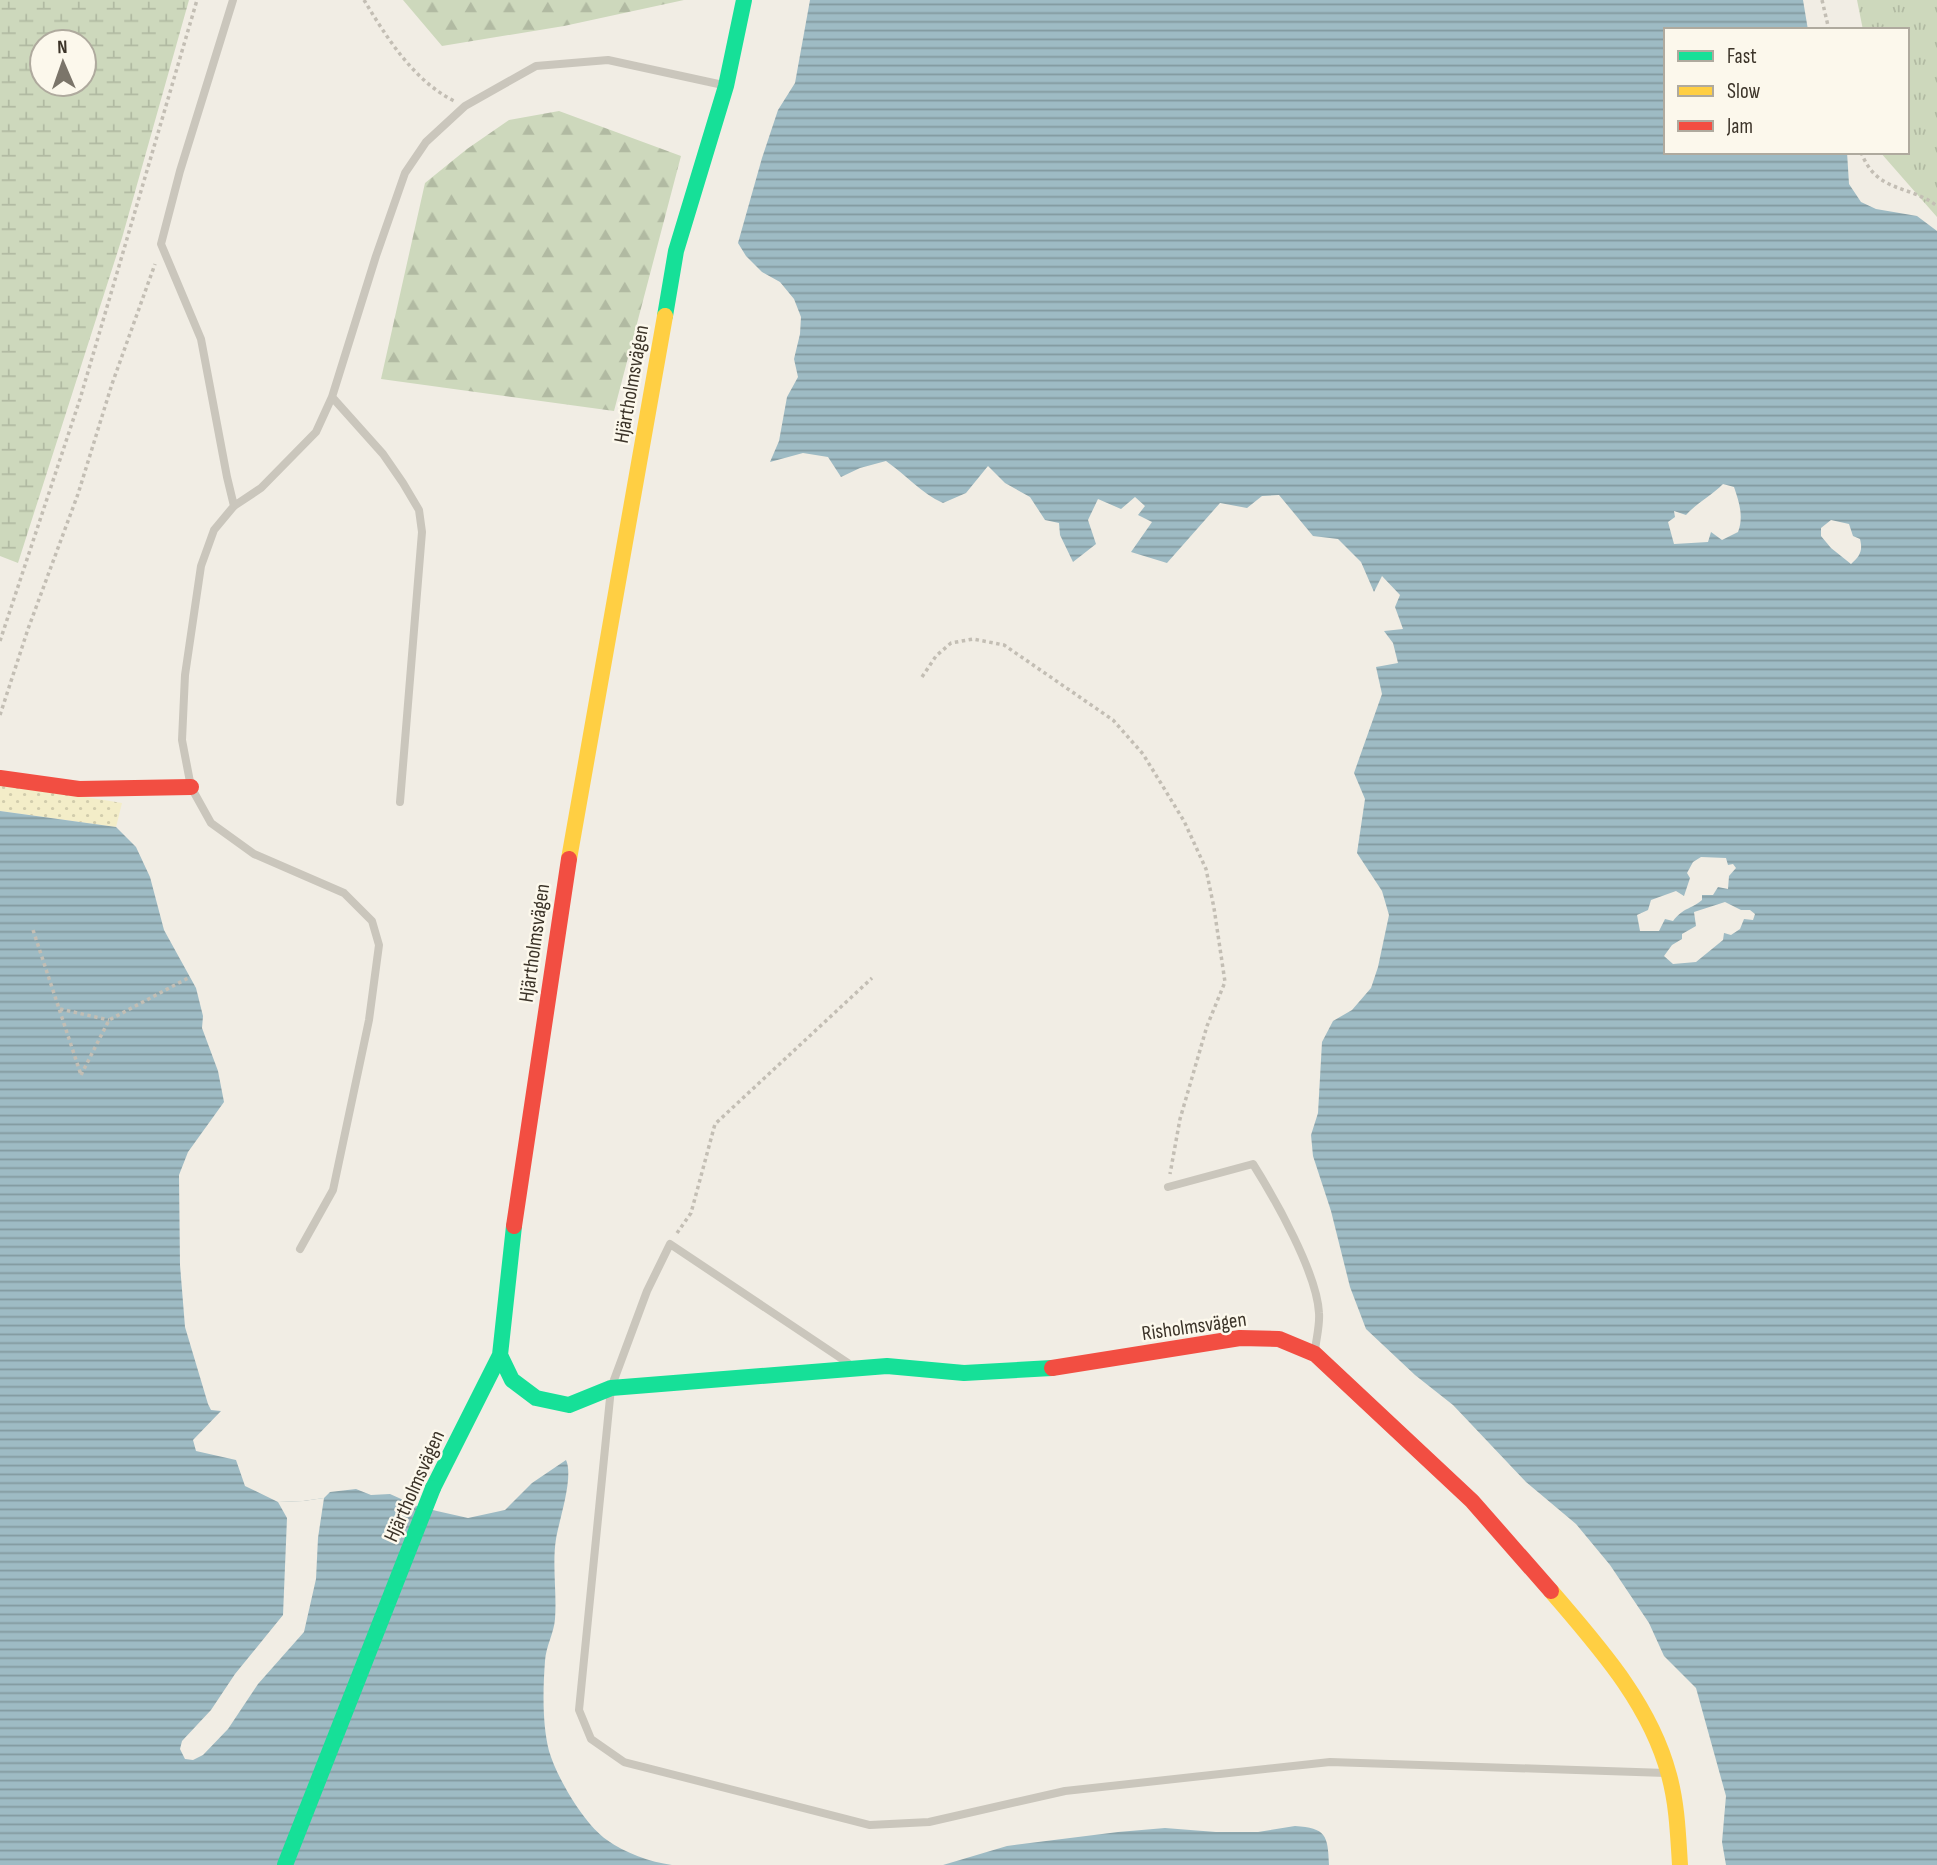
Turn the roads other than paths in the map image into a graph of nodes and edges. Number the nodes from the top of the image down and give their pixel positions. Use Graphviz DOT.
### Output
graph roads {
  1 [pos="233,0"];
  2 [pos="744,0"];
  3 [pos="726,86"];
  4 [pos="332,397"];
  5 [pos="234,506"];
  6 [pos="0,778"];
  7 [pos="191,787"];
  8 [pos="400,802"];
  9 [pos="1168,1187"];
  10 [pos="300,1249"];
  11 [pos="1315,1354"];
  12 [pos="500,1355"];
  13 [pos="857,1368"];
  14 [pos="611,1388"];
  15 [pos="1670,1773"];
  16 [pos="285,1865"];
  17 [pos="1679,1865"];
  1 -- 5 [label="lane"];
  2 -- 3 [label="street, Hjärtholmsvägen"];
  3 -- 4 [label="lane"];
  3 -- 12 [label="street, Hjärtholmsvägen"];
  4 -- 5 [label="lane"];
  4 -- 8 [label="lane"];
  5 -- 7 [label="lane"];
  6 -- 7 [label="street"];
  7 -- 10 [label="lane"];
  9 -- 11 [label="lane"];
  11 -- 13 [label="street, Risholmsvägen"];
  11 -- 15 [label="street, Risholmsvägen"];
  12 -- 14 [label="street, Risholmsvägen"];
  12 -- 16 [label="street, Hjärtholmsvägen, bridge"];
  13 -- 14 [label="street, Risholmsvägen"];
  13 -- 14 [label="lane"];
  14 -- 15 [label="lane"];
  15 -- 17 [label="street, Risholmsvägen"];
}
